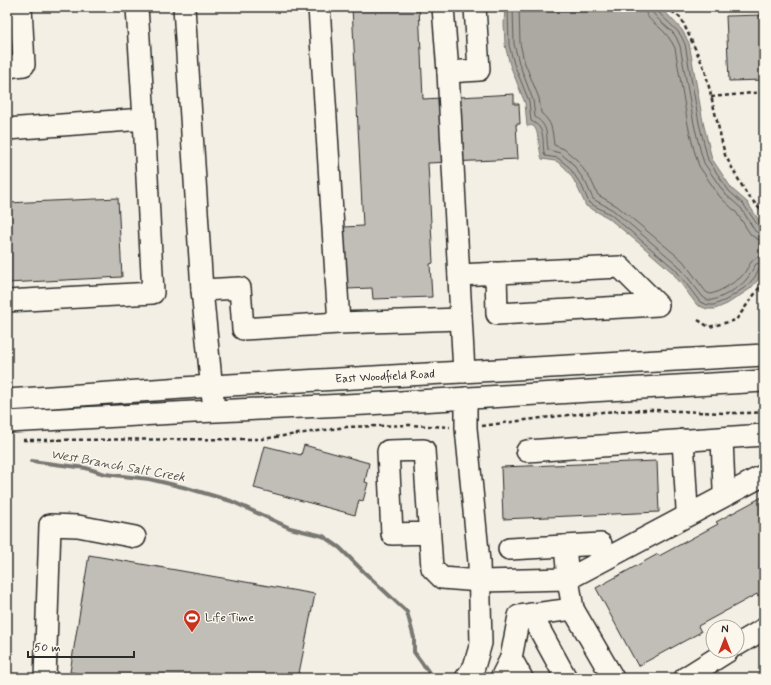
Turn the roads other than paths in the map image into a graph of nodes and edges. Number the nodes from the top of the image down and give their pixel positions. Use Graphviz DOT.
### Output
graph roads {
  1 [pos="21,7"];
  2 [pos="137,7"];
  3 [pos="184,7"];
  4 [pos="319,7"];
  5 [pos="443,7"];
  6 [pos="475,7"];
  7 [pos="7,67"];
  8 [pos="448,72"];
  9 [pos="144,119"];
  10 [pos="7,129"];
  11 [pos="496,273"];
  12 [pos="459,275"];
  13 [pos="202,290"];
  14 [pos="7,301"];
  15 [pos="461,319"];
  16 [pos="339,323"];
  17 [pos="764,356"];
  18 [pos="464,372"];
  19 [pos="764,381"];
  20 [pos="212,386"];
  21 [pos="466,398"];
  22 [pos="7,400"];
  23 [pos="214,411"];
  24 [pos="7,422"];
  25 [pos="764,435"];
  26 [pos="722,438"];
  27 [pos="683,440"];
  28 [pos="527,451"];
  29 [pos="764,474"];
  30 [pos="724,489"];
  31 [pos="687,509"];
  32 [pos="429,533"];
  33 [pos="135,537"];
  34 [pos="601,544"];
  35 [pos="565,546"];
  36 [pos="509,550"];
  37 [pos="568,579"];
  38 [pos="480,580"];
  39 [pos="574,609"];
  40 [pos="530,614"];
  41 [pos="764,629"];
  42 [pos="745,641"];
  43 [pos="511,658"];
  44 [pos="715,659"];
  45 [pos="46,678"];
  46 [pos="466,678"];
  47 [pos="501,678"];
  48 [pos="522,678"];
  49 [pos="566,678"];
  50 [pos="613,678"];
  51 [pos="685,678"];
  1 -- 7 [label="street"];
  2 -- 9 [label="street"];
  3 -- 13 [label="street"];
  4 -- 16 [label="street"];
  5 -- 8 [label="street"];
  6 -- 8 [label="street"];
  8 -- 12 [label="street"];
  9 -- 10 [label="street"];
  9 -- 14 [label="street"];
  11 -- 11 [label="street"];
  11 -- 12 [label="street"];
  12 -- 15 [label="street"];
  13 -- 16 [label="street"];
  13 -- 20 [label="street"];
  15 -- 16 [label="street"];
  15 -- 18 [label="street"];
  17 -- 18 [label="street, East Woodfield Road"];
  18 -- 20 [label="street, East Woodfield Road"];
  19 -- 21 [label="street"];
  20 -- 22 [label="street, East Woodfield Road"];
  20 -- 23 [label="street"];
  21 -- 23 [label="street"];
  21 -- 38 [label="street"];
  23 -- 24 [label="street"];
  25 -- 26 [label="street"];
  26 -- 27 [label="street"];
  26 -- 30 [label="street"];
  27 -- 28 [label="street"];
  27 -- 31 [label="street"];
  29 -- 37 [label="street"];
  32 -- 38 [label="street"];
  33 -- 45 [label="street"];
  34 -- 35 [label="street"];
  35 -- 36 [label="street"];
  35 -- 37 [label="street"];
  37 -- 38 [label="street"];
  37 -- 39 [label="street"];
  38 -- 46 [label="street"];
  39 -- 40 [label="street"];
  39 -- 50 [label="street"];
  40 -- 43 [label="street"];
  40 -- 49 [label="street"];
  41 -- 42 [label="street"];
  43 -- 47 [label="street"];
  43 -- 48 [label="street"];
  44 -- 51 [label="street"];
}
